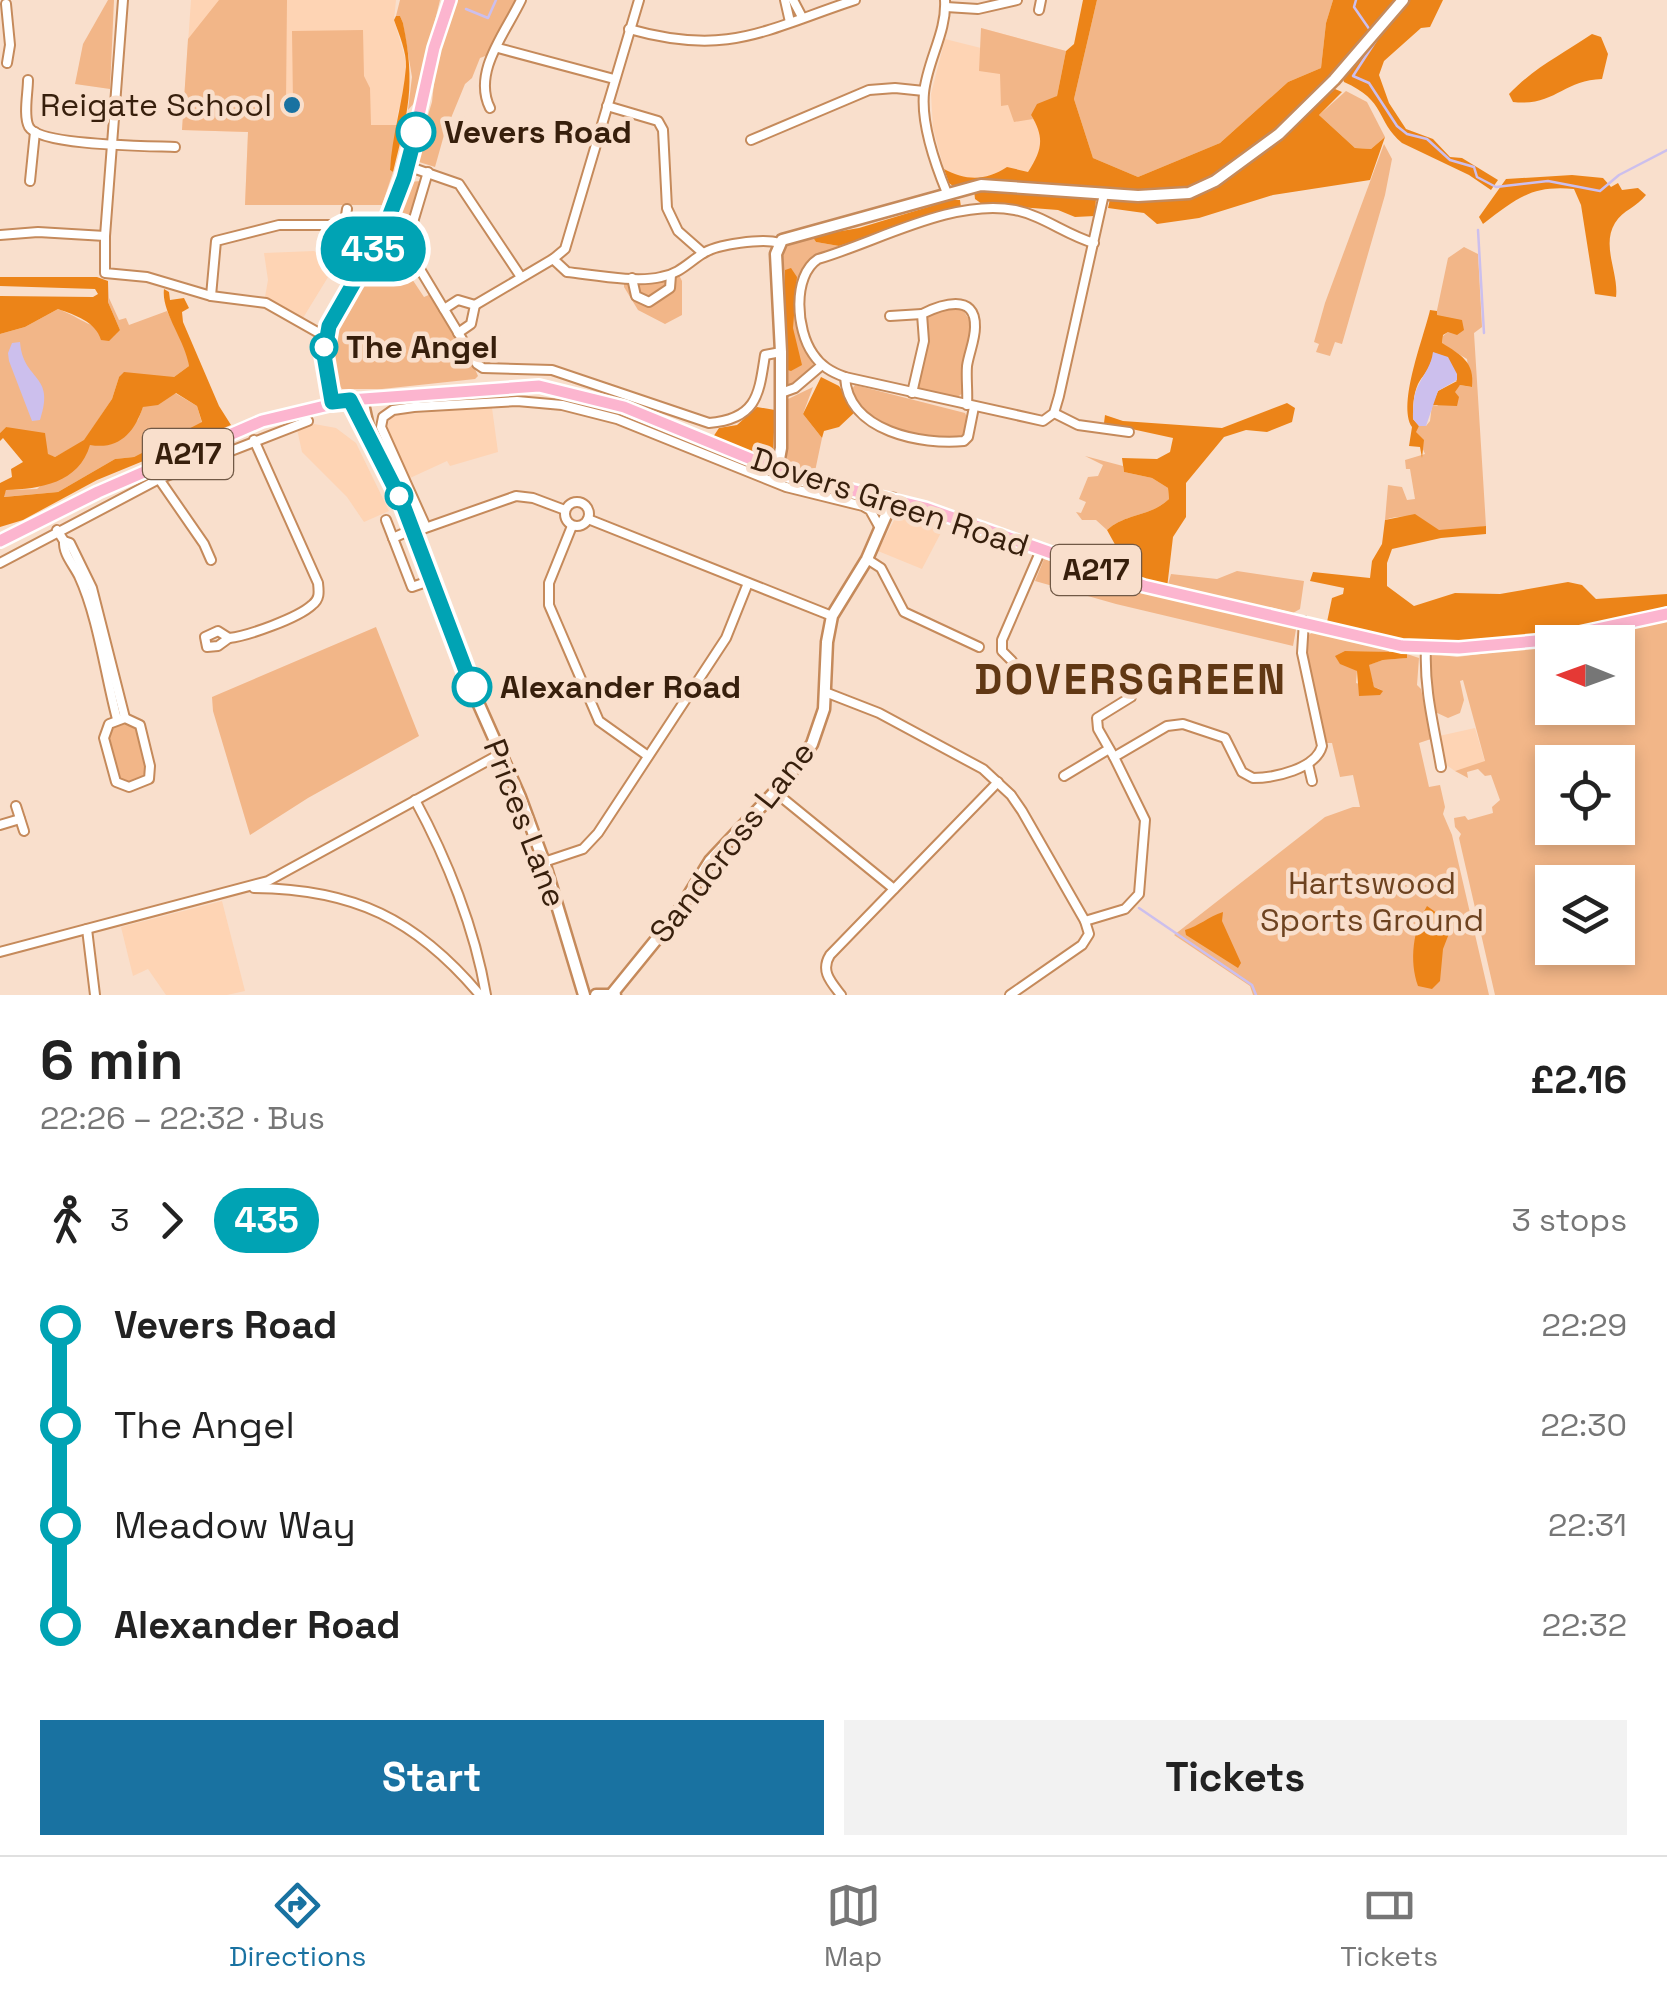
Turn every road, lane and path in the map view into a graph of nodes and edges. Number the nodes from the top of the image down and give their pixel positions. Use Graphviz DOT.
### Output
graph roads {
  1 [pos="123,0"];
  2 [pos="521,0"];
  3 [pos="639,0"];
  4 [pos="789,0"];
  5 [pos="855,0"];
  6 [pos="1018,0"];
  7 [pos="1041,0"];
  8 [pos="1403,0"];
  9 [pos="446,2"];
  10 [pos="1001,2"];
  11 [pos="945,3"];
  12 [pos="6,4"];
  13 [pos="1039,10"];
  14 [pos="802,17"];
  15 [pos="790,22"];
  16 [pos="629,30"];
  17 [pos="498,48"];
  18 [pos="6,62"];
  19 [pos="614,79"];
  20 [pos="28,80"];
  21 [pos="924,91"];
  22 [pos="607,106"];
  23 [pos="490,108"];
  24 [pos="34,132"];
  25 [pos="751,140"];
  26 [pos="111,145"];
  27 [pos="175,146"];
  28 [pos="407,166"];
  29 [pos="428,172"];
  30 [pos="30,181"];
  31 [pos="948,193"];
  32 [pos="1104,194"];
  33 [pos="347,210"];
  34 [pos="0,235"];
  35 [pos="105,236"];
  36 [pos="779,243"];
  37 [pos="1094,243"];
  38 [pos="703,252"];
  39 [pos="553,259"];
  40 [pos="671,275"];
  41 [pos="522,277"];
  42 [pos="632,278"];
  43 [pos="211,296"];
  44 [pos="475,305"];
  45 [pos="444,309"];
  46 [pos="922,314"];
  47 [pos="890,316"];
  48 [pos="458,333"];
  49 [pos="326,337"];
  50 [pos="781,352"];
  51 [pos="822,365"];
  52 [pos="845,377"];
  53 [pos="780,392"];
  54 [pos="912,392"];
  55 [pos="356,399"];
  56 [pos="413,401"];
  57 [pos="332,402"];
  58 [pos="970,406"];
  59 [pos="1054,413"];
  60 [pos="383,417"];
  61 [pos="308,420"];
  62 [pos="1129,432"];
  63 [pos="376,437"];
  64 [pos="254,440"];
  65 [pos="777,470"];
  66 [pos="159,478"];
  67 [pos="788,481"];
  68 [pos="893,499"];
  69 [pos="566,510"];
  70 [pos="588,519"];
  71 [pos="386,520"];
  72 [pos="572,526"];
  73 [pos="418,529"];
  74 [pos="57,530"];
  75 [pos="882,530"];
  76 [pos="392,538"];
  77 [pos="0,541"];
  78 [pos="1041,550"];
  79 [pos="867,559"];
  80 [pos="211,560"];
  81 [pos="0,563"];
  82 [pos="432,580"];
  83 [pos="748,582"];
  84 [pos="1667,614"];
  85 [pos="832,616"];
  86 [pos="1304,621"];
  87 [pos="229,638"];
  88 [pos="979,647"];
  89 [pos="1426,648"];
  90 [pos="1012,660"];
  91 [pos="825,692"];
  92 [pos="1131,697"];
  93 [pos="121,719"];
  94 [pos="1111,753"];
  95 [pos="500,754"];
  96 [pos="648,756"];
  97 [pos="1308,764"];
  98 [pos="1442,767"];
  99 [pos="1064,776"];
  100 [pos="1312,780"];
  101 [pos="998,782"];
  102 [pos="774,792"];
  103 [pos="415,800"];
  104 [pos="16,806"];
  105 [pos="20,818"];
  106 [pos="0,825"];
  107 [pos="24,831"];
  108 [pos="544,862"];
  109 [pos="290,871"];
  110 [pos="247,888"];
  111 [pos="297,889"];
  112 [pos="894,889"];
  113 [pos="1086,921"];
  114 [pos="86,929"];
  115 [pos="0,952"];
  116 [pos="477,959"];
  117 [pos="457,968"];
  118 [pos="614,994"];
  119 [pos="94,995"];
  120 [pos="483,995"];
  121 [pos="584,995"];
  122 [pos="596,995"];
  123 [pos="841,995"];
  124 [pos="1010,995"];
  1 -- 26 [label="street"];
  2 -- 17 [label="street"];
  3 -- 16 [label="street"];
  4 -- 14 [label="street"];
  4 -- 15 [label="street"];
  5 -- 14 [label="street"];
  6 -- 10 [label="street"];
  7 -- 13 [label="street"];
  8 -- 32 [label="street"];
  9 -- 28 [label="main road"];
  10 -- 11 [label="street"];
  11 -- 21 [label="street"];
  12 -- 18 [label="street"];
  14 -- 15 [label="street"];
  15 -- 16 [label="street"];
  16 -- 19 [label="street"];
  17 -- 19 [label="street"];
  17 -- 23 [label="street"];
  19 -- 22 [label="street"];
  20 -- 24 [label="street"];
  21 -- 25 [label="street"];
  21 -- 31 [label="street"];
  22 -- 38 [label="street"];
  22 -- 39 [label="street"];
  24 -- 26 [label="street"];
  24 -- 30 [label="street"];
  26 -- 27 [label="street"];
  26 -- 35 [label="street"];
  28 -- 29 [label="street"];
  28 -- 49 [label="main road"];
  29 -- 41 [label="street"];
  29 -- 45 [label="street"];
  31 -- 32 [label="street"];
  31 -- 36 [label="street"];
  32 -- 37 [label="street"];
  33 -- 43 [label="street"];
  34 -- 35 [label="street"];
  35 -- 43 [label="street"];
  36 -- 38 [label="street"];
  36 -- 50 [label="street"];
  37 -- 51 [label="street"];
  37 -- 59 [label="street"];
  38 -- 40 [label="street"];
  39 -- 41 [label="street"];
  39 -- 42 [label="street"];
  40 -- 42 [label="street"];
  40 -- 42 [label="street"];
  41 -- 44 [label="street"];
  43 -- 49 [label="street"];
  44 -- 45 [label="street"];
  44 -- 48 [label="street"];
  45 -- 48 [label="street"];
  46 -- 47 [label="street"];
  46 -- 54 [label="street"];
  46 -- 58 [label="street"];
  48 -- 50 [label="street"];
  49 -- 57 [label="main road"];
  50 -- 53 [label="street"];
  51 -- 52 [label="street"];
  51 -- 53 [label="street"];
  52 -- 54 [label="street"];
  52 -- 58 [label="street"];
  53 -- 65 [label="street"];
  54 -- 58 [label="street"];
  55 -- 56 [label="main road, Dovers Green Road / A217"];
  55 -- 57 [label="main road, A217"];
  55 -- 63 [label="street, Prices Lane"];
  56 -- 60 [label="street, Dovers Green Road"];
  56 -- 65 [label="main road, Dovers Green Road / A217"];
  56 -- 67 [label="street, Dovers Green Road"];
  57 -- 77 [label="main road, A217"];
  58 -- 59 [label="street"];
  59 -- 62 [label="street"];
  60 -- 63 [label="street, Prices Lane"];
  61 -- 64 [label="street"];
  63 -- 73 [label="street, Prices Lane"];
  64 -- 66 [label="street"];
  64 -- 87 [label="street"];
  65 -- 67 [label="main road, Dovers Green Road / A217"];
  66 -- 74 [label="street"];
  66 -- 80 [label="street"];
  67 -- 68 [label="main road, Dovers Green Road / A217"];
  67 -- 75 [label="street, Dovers Green Road"];
  68 -- 75 [label="street, Sandcross Lane"];
  68 -- 78 [label="main road, Dovers Green Road / A217"];
  69 -- 70 [label="street"];
  69 -- 72 [label="street"];
  69 -- 73 [label="street"];
  70 -- 72 [label="street"];
  70 -- 83 [label="street"];
  71 -- 76 [label="street"];
  72 -- 96 [label="street"];
  73 -- 76 [label="street"];
  73 -- 82 [label="street, Prices Lane"];
  74 -- 81 [label="street"];
  74 -- 93 [label="street"];
  75 -- 79 [label="street, Sandcross Lane"];
  76 -- 82 [label="street"];
  78 -- 86 [label="main road, Dovers Green Road / A217"];
  78 -- 90 [label="street"];
  79 -- 85 [label="street, Sandcross Lane"];
  79 -- 88 [label="street"];
  82 -- 95 [label="street, Prices Lane"];
  83 -- 85 [label="street"];
  83 -- 96 [label="street"];
  84 -- 89 [label="main road, Dovers Green Road / A217"];
  85 -- 91 [label="street, Sandcross Lane"];
  86 -- 89 [label="main road, Dovers Green Road / A217"];
  86 -- 97 [label="street"];
  89 -- 98 [label="street"];
  91 -- 101 [label="street"];
  91 -- 102 [label="street, Sandcross Lane"];
  92 -- 94 [label="street"];
  93 -- 93 [label="street"];
  94 -- 97 [label="street"];
  94 -- 99 [label="street"];
  94 -- 113 [label="street"];
  95 -- 103 [label="street"];
  95 -- 108 [label="street, Prices Lane"];
  96 -- 108 [label="street"];
  97 -- 100 [label="street"];
  101 -- 112 [label="street"];
  101 -- 113 [label="street"];
  102 -- 112 [label="street"];
  102 -- 118 [label="street, Sandcross Lane"];
  103 -- 109 [label="street"];
  103 -- 116 [label="street"];
  104 -- 105 [label="street"];
  105 -- 106 [label="street"];
  105 -- 107 [label="street"];
  108 -- 121 [label="street, Prices Lane"];
  109 -- 110 [label="street"];
  109 -- 111 [label="street"];
  110 -- 111 [label="street"];
  110 -- 114 [label="street"];
  111 -- 117 [label="street"];
  112 -- 123 [label="street"];
  113 -- 124 [label="street"];
  114 -- 115 [label="street"];
  114 -- 119 [label="street"];
  116 -- 117 [label="street"];
  116 -- 120 [label="street"];
  117 -- 120 [label="street"];
  118 -- 122 [label="street, Sandcross Lane"];
}
